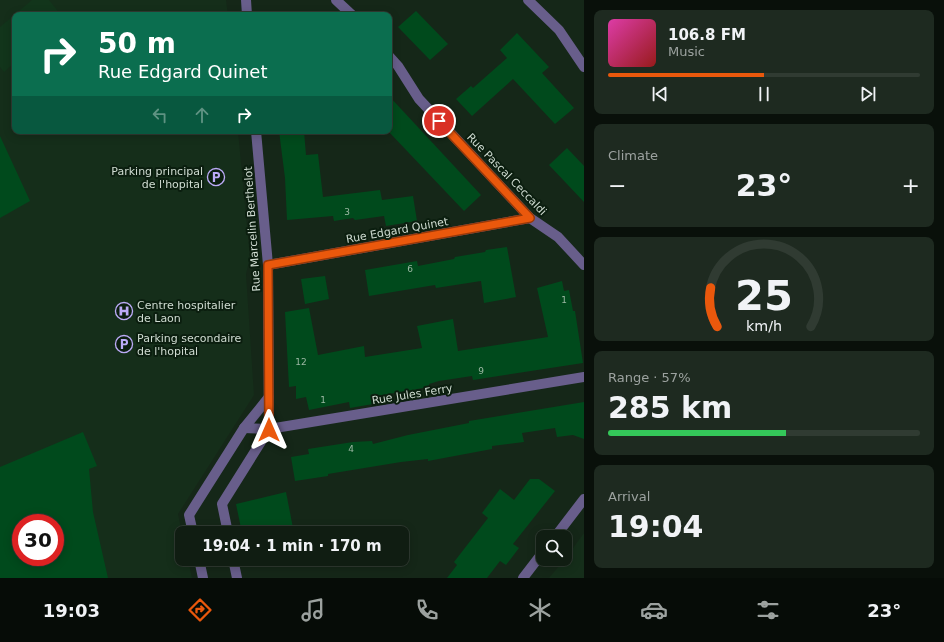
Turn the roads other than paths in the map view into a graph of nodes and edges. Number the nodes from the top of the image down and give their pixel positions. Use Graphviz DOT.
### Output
graph roads {
  1 [pos="246,0"];
  2 [pos="336,0"];
  3 [pos="528,0"];
  4 [pos="247,12"];
  5 [pos="349,12"];
  6 [pos="392,59"];
  7 [pos="584,67"];
  8 [pos="256,134"];
  9 [pos="530,218"];
  10 [pos="268,265"];
  11 [pos="584,266"];
  12 [pos="584,377"];
  13 [pos="269,397"];
  14 [pos="244,428"];
  15 [pos="269,430"];
  16 [pos="584,499"];
  17 [pos="191,526"];
  18 [pos="227,526"];
  19 [pos="560,530"];
  20 [pos="536,561"];
  21 [pos="200,566"];
  22 [pos="234,566"];
  23 [pos="203,578"];
  24 [pos="237,578"];
  25 [pos="523,578"];
  1 -- 4 [label="street"];
  2 -- 5 [label="street"];
  3 -- 7 [label="street"];
  6 -- 9 [label="street, Rue Pascal Ceccaldi"];
  8 -- 10 [label="street, Rue Marcelin Berthelot"];
  9 -- 10 [label="street, Rue Edgard Quinet"];
  9 -- 11 [label="street, Rue Pascal Ceccaldi"];
  10 -- 13 [label="street, Rue Marcelin Berthelot"];
  12 -- 15 [label="street, Rue Jules Ferry"];
  13 -- 14 [label="street"];
  13 -- 15 [label="street, Rue Marcelin Berthelot"];
  14 -- 15 [label="street, Rue Jules Ferry"];
  14 -- 17 [label="street"];
  15 -- 18 [label="street"];
  16 -- 19 [label="street"];
  20 -- 25 [label="street"];
  21 -- 23 [label="street"];
  22 -- 24 [label="street"];
}
